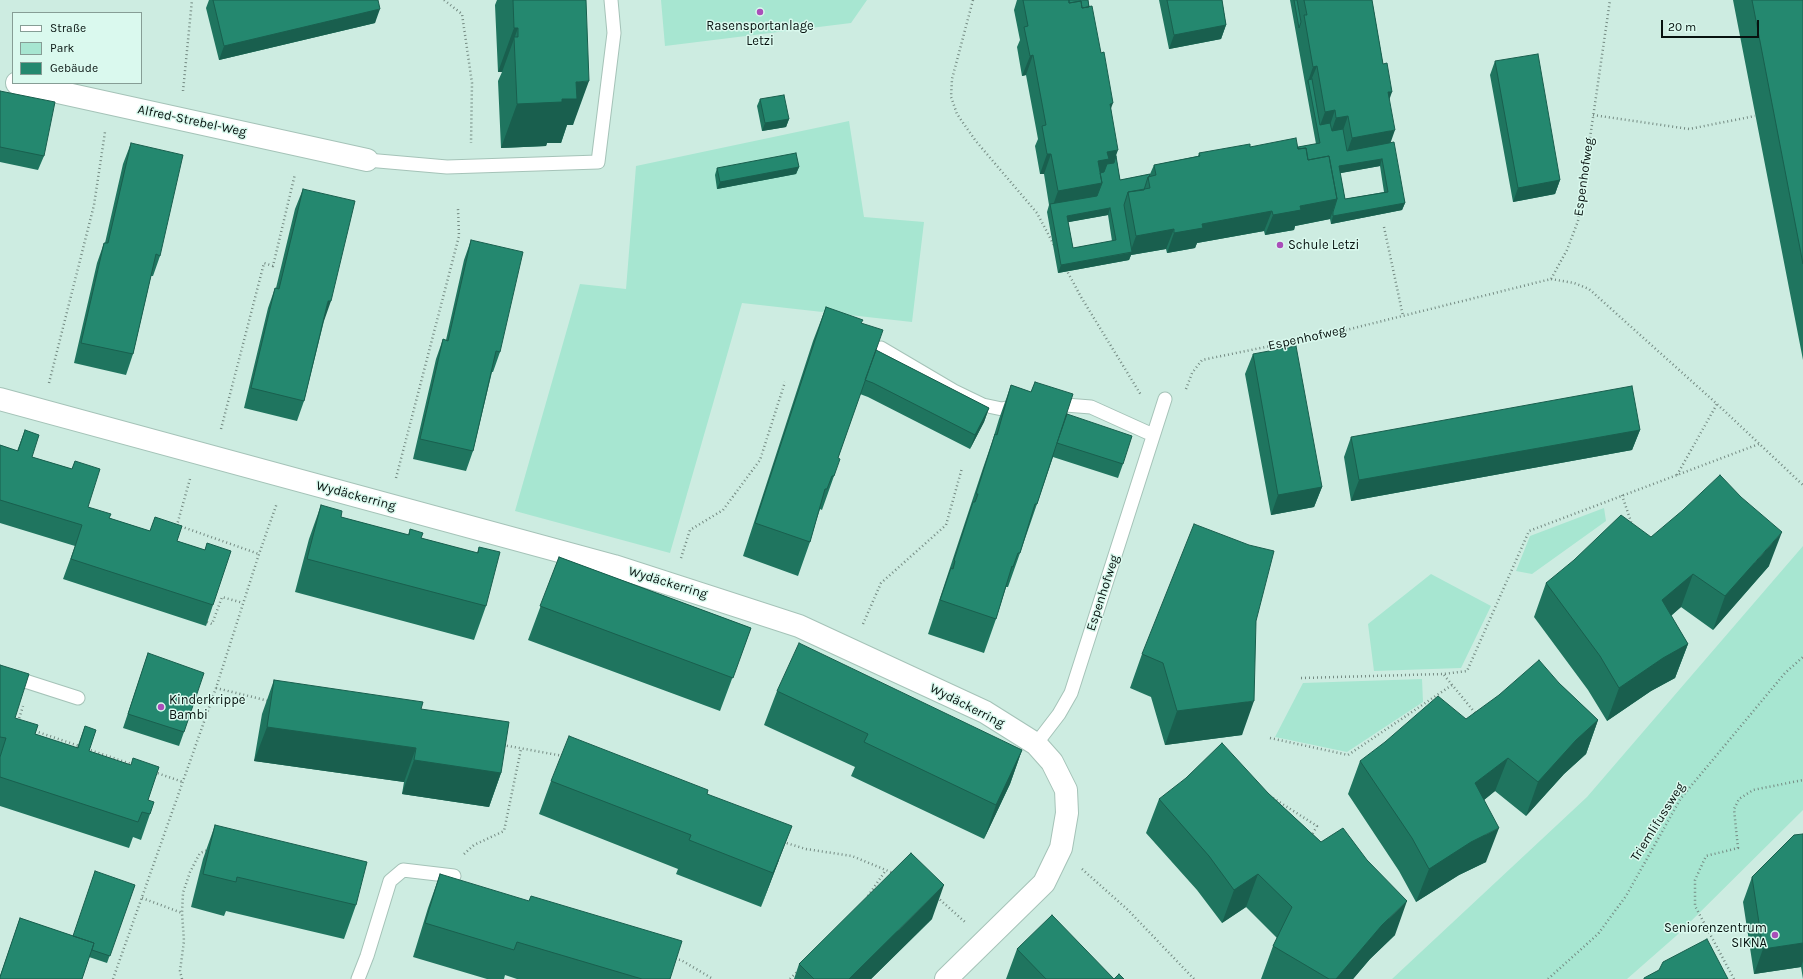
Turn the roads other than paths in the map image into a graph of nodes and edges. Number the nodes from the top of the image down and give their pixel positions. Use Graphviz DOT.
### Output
graph roads {
  1 [pos="611,0"];
  2 [pos="0,79"];
  3 [pos="12,82"];
  4 [pos="22,84"];
  5 [pos="367,160"];
  6 [pos="881,348"];
  7 [pos="1165,399"];
  8 [pos="0,400"];
  9 [pos="1153,435"];
  10 [pos="0,673"];
  11 [pos="78,698"];
  12 [pos="1036,744"];
  13 [pos="454,876"];
  14 [pos="358,979"];
  15 [pos="946,979"];
  1 -- 5 [label="lane"];
  2 -- 3 [label="street"];
  4 -- 5 [label="street, Alfred-Strebel-Weg"];
  6 -- 9 [label="lane"];
  7 -- 9 [label="lane, Espenhofweg"];
  8 -- 12 [label="street, Wydäckerring"];
  9 -- 12 [label="lane, Espenhofweg"];
  10 -- 11 [label="lane"];
  12 -- 15 [label="street, Wydäckerring"];
  13 -- 14 [label="lane"];
}
